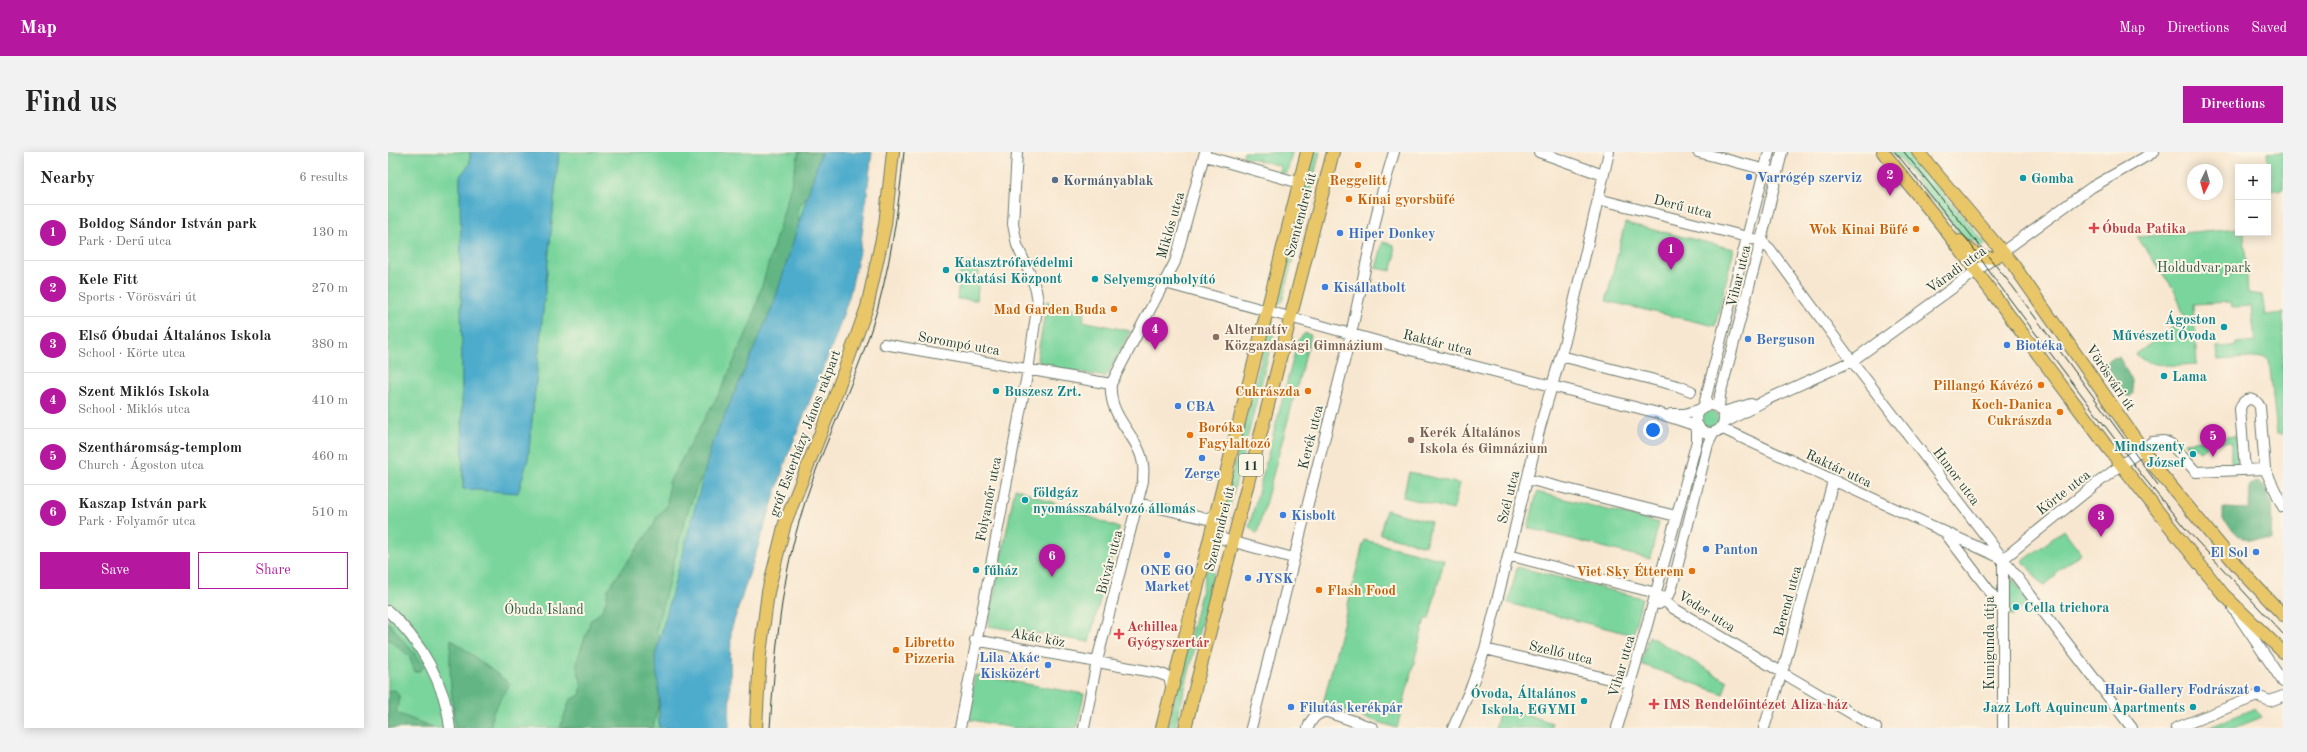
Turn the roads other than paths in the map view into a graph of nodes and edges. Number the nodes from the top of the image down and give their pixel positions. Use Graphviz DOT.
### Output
graph roads {
  1 [pos="893,152"];
  2 [pos="1017,152"];
  3 [pos="1307,152"];
  4 [pos="1333,152"];
  5 [pos="1394,152"];
  6 [pos="1539,152"];
  7 [pos="1609,152"];
  8 [pos="1698,152"];
  9 [pos="1769,152"];
  10 [pos="1782,152"];
  11 [pos="1883,152"];
  12 [pos="1918,152"];
  13 [pos="2154,152"];
  14 [pos="1205,154"];
  15 [pos="1765,169"];
  16 [pos="1778,172"];
  17 [pos="1603,175"];
  18 [pos="1300,183"];
  19 [pos="1598,199"];
  20 [pos="1942,224"];
  21 [pos="1747,237"];
  22 [pos="1761,241"];
  23 [pos="1999,255"];
  24 [pos="1976,271"];
  25 [pos="1165,283"];
  26 [pos="1266,311"];
  27 [pos="1289,317"];
  28 [pos="1351,334"];
  29 [pos="884,344"];
  30 [pos="1561,356"];
  31 [pos="1852,361"];
  32 [pos="1028,370"];
  33 [pos="1111,384"];
  34 [pos="1553,386"];
  35 [pos="1690,392"];
  36 [pos="1768,399"];
  37 [pos="1701,408"];
  38 [pos="1721,409"];
  39 [pos="1658,413"];
  40 [pos="1697,426"];
  41 [pos="1720,428"];
  42 [pos="2143,450"];
  43 [pos="2122,465"];
  44 [pos="2265,469"];
  45 [pos="2245,470"];
  46 [pos="1527,479"];
  47 [pos="1833,481"];
  48 [pos="1138,503"];
  49 [pos="2283,507"];
  50 [pos="1215,514"];
  51 [pos="1676,516"];
  52 [pos="1945,532"];
  53 [pos="1232,541"];
  54 [pos="1508,555"];
  55 [pos="1293,558"];
  56 [pos="2003,559"];
  57 [pos="1659,596"];
  58 [pos="2231,604"];
  59 [pos="2004,610"];
  60 [pos="388,611"];
  61 [pos="2283,615"];
  62 [pos="975,640"];
  63 [pos="1485,648"];
  64 [pos="2283,652"];
  65 [pos="1097,661"];
  66 [pos="1782,673"];
  67 [pos="2283,682"];
  68 [pos="1630,684"];
  69 [pos="1172,690"];
  70 [pos="2283,696"];
  71 [pos="450,728"];
  72 [pos="756,728"];
  73 [pos="960,728"];
  74 [pos="1084,728"];
  75 [pos="1162,728"];
  76 [pos="1185,728"];
  77 [pos="1251,728"];
  78 [pos="1308,728"];
  79 [pos="1373,728"];
  80 [pos="1453,728"];
  81 [pos="1617,728"];
  82 [pos="1764,728"];
  83 [pos="1876,728"];
  84 [pos="2003,728"];
  85 [pos="2132,728"];
  86 [pos="2176,728"];
  1 -- 72 [label="main road, gróf Esterházy János rakpart"];
  2 -- 32 [label="street, Folyamőr utca"];
  3 -- 18 [label="main road, Szentendrei út / 11"];
  4 -- 27 [label="main road, Szentendrei út / 11"];
  5 -- 28 [label="street, Kerék utca"];
  6 -- 17 [label="street"];
  7 -- 17 [label="street, Szél utca"];
  8 -- 15 [label="street"];
  9 -- 15 [label="street, Vihar utca"];
  10 -- 16 [label="street, Vihar utca"];
  11 -- 20 [label="main road"];
  12 -- 23 [label="main road, Vörösvári út"];
  13 -- 23 [label="street, Váradi utca"];
  14 -- 18 [label="street, Miklós utca"];
  14 -- 25 [label="street, Miklós utca"];
  15 -- 16 [label="street"];
  15 -- 21 [label="street, Vihar utca"];
  16 -- 22 [label="street, Vihar utca"];
  17 -- 19 [label="street, Szél utca"];
  18 -- 26 [label="main road, Szentendrei út / 11"];
  19 -- 21 [label="street, Derű utca"];
  19 -- 30 [label="street, Szél utca"];
  20 -- 23 [label="main road"];
  20 -- 24 [label="main road"];
  21 -- 22 [label="street, Derű utca"];
  21 -- 37 [label="street, Vihar utca"];
  22 -- 31 [label="street, Hunor utca"];
  22 -- 38 [label="street, Vihar utca"];
  23 -- 24 [label="street, Váradi utca"];
  23 -- 42 [label="main road, Vörösvári út"];
  24 -- 31 [label="street, Váradi utca"];
  24 -- 43 [label="main road"];
  25 -- 26 [label="street, Raktár utca"];
  25 -- 33 [label="street, Miklós utca"];
  26 -- 27 [label="street, Raktár utca"];
  26 -- 50 [label="main road, Szentendrei út / 11"];
  27 -- 28 [label="street, Raktár utca"];
  27 -- 53 [label="main road, Szentendrei út / 11"];
  28 -- 34 [label="street, Raktár utca"];
  28 -- 55 [label="street, Kerék utca"];
  29 -- 32 [label="street, Sorompó utca"];
  30 -- 34 [label="street, Szél utca"];
  30 -- 35 [label="street"];
  31 -- 36 [label="street, Váradi utca"];
  31 -- 56 [label="street, Hunor utca"];
  32 -- 33 [label="street, Sorompó utca"];
  32 -- 62 [label="street, Folyamőr utca"];
  33 -- 48 [label="street, Búvár utca"];
  34 -- 39 [label="street, Raktár utca"];
  34 -- 46 [label="street, Szél utca"];
  36 -- 38 [label="street, Váradi utca"];
  36 -- 41 [label="street, Váradi utca"];
  37 -- 38 [label="street"];
  37 -- 39 [label="street, Raktár utca"];
  37 -- 40 [label="street"];
  38 -- 41 [label="street"];
  39 -- 40 [label="street, Raktár utca"];
  40 -- 41 [label="street"];
  40 -- 51 [label="street"];
  41 -- 47 [label="street, Raktár utca"];
  41 -- 57 [label="street, Vihar utca"];
  42 -- 43 [label="street, Körte utca"];
  42 -- 45 [label="street, Körte utca"];
  42 -- 61 [label="main road, Vörösvári út"];
  43 -- 56 [label="street, Körte utca"];
  43 -- 58 [label="main road"];
  44 -- 45 [label="street"];
  44 -- 45 [label="street"];
  44 -- 49 [label="street"];
  46 -- 51 [label="street"];
  46 -- 54 [label="street, Szél utca"];
  47 -- 52 [label="street, Raktár utca"];
  47 -- 66 [label="street, Berend utca"];
  48 -- 50 [label="street"];
  48 -- 65 [label="street, Búvár utca"];
  50 -- 53 [label="street"];
  50 -- 69 [label="main road, Szentendrei út / 11"];
  51 -- 57 [label="street"];
  52 -- 56 [label="street, Raktár utca"];
  52 -- 59 [label="street, Raktár utca"];
  53 -- 55 [label="street"];
  53 -- 76 [label="main road, Szentendrei út / 11"];
  54 -- 57 [label="street, Veder utca"];
  54 -- 63 [label="street, Szél utca"];
  55 -- 77 [label="street, Kerék utca"];
  56 -- 59 [label="street, Kunigunda útja"];
  56 -- 85 [label="street, Hunor utca"];
  57 -- 66 [label="street, Veder utca"];
  57 -- 68 [label="street, Vihar utca"];
  58 -- 64 [label="main road"];
  58 -- 67 [label="street"];
  59 -- 84 [label="street, Kunigunda útja"];
  60 -- 71 [label="street"];
  62 -- 65 [label="street, Akác köz"];
  62 -- 73 [label="street, Folyamőr utca"];
  63 -- 68 [label="street, Szellő utca"];
  63 -- 80 [label="street, Szél utca"];
  65 -- 69 [label="street, Akác köz"];
  65 -- 74 [label="street, Búvár utca"];
  66 -- 82 [label="street, Berend utca"];
  66 -- 83 [label="street, Veder utca"];
  68 -- 81 [label="street, Vihar utca"];
  69 -- 75 [label="main road, Szentendrei út / 11"];
  70 -- 86 [label="street"];
  78 -- 79 [label="street"];
}
